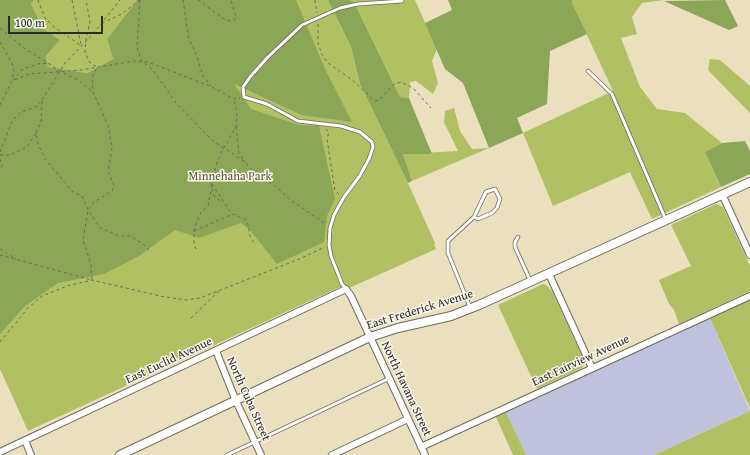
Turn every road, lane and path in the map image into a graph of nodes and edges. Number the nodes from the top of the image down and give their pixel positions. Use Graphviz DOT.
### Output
graph roads {
  1 [pos="38,0"];
  2 [pos="72,0"];
  3 [pos="86,0"];
  4 [pos="120,0"];
  5 [pos="139,0"];
  6 [pos="183,0"];
  7 [pos="198,0"];
  8 [pos="231,0"];
  9 [pos="316,0"];
  10 [pos="402,1"];
  11 [pos="317,17"];
  12 [pos="102,24"];
  13 [pos="0,28"];
  14 [pos="86,40"];
  15 [pos="0,42"];
  16 [pos="81,45"];
  17 [pos="141,60"];
  18 [pos="52,64"];
  19 [pos="98,67"];
  20 [pos="60,71"];
  21 [pos="588,71"];
  22 [pos="12,80"];
  23 [pos="212,87"];
  24 [pos="93,92"];
  25 [pos="244,97"];
  26 [pos="234,99"];
  27 [pos="42,101"];
  28 [pos="0,104"];
  29 [pos="431,108"];
  30 [pos="322,124"];
  31 [pos="236,127"];
  32 [pos="36,132"];
  33 [pos="223,149"];
  34 [pos="0,152"];
  35 [pos="0,154"];
  36 [pos="0,159"];
  37 [pos="245,162"];
  38 [pos="0,170"];
  39 [pos="750,182"];
  40 [pos="211,183"];
  41 [pos="722,194"];
  42 [pos="344,197"];
  43 [pos="224,204"];
  44 [pos="88,210"];
  45 [pos="233,214"];
  46 [pos="474,217"];
  47 [pos="666,220"];
  48 [pos="330,228"];
  49 [pos="194,231"];
  50 [pos="518,237"];
  51 [pos="255,245"];
  52 [pos="329,245"];
  53 [pos="0,249"];
  54 [pos="196,249"];
  55 [pos="149,250"];
  56 [pos="0,255"];
  57 [pos="750,255"];
  58 [pos="18,260"];
  59 [pos="549,274"];
  60 [pos="92,280"];
  61 [pos="531,282"];
  62 [pos="346,289"];
  63 [pos="219,290"];
  64 [pos="750,296"];
  65 [pos="471,309"];
  66 [pos="191,318"];
  67 [pos="370,337"];
  68 [pos="0,342"];
  69 [pos="216,351"];
  70 [pos="592,368"];
  71 [pos="390,378"];
  72 [pos="236,401"];
  73 [pos="408,419"];
  74 [pos="25,440"];
  75 [pos="255,442"];
  76 [pos="421,447"];
  77 [pos="0,452"];
  78 [pos="32,455"];
  79 [pos="120,455"];
  80 [pos="226,455"];
  81 [pos="261,455"];
  82 [pos="332,455"];
  83 [pos="425,455"];
  1 -- 16 [label="path"];
  2 -- 16 [label="path"];
  3 -- 14 [label="path"];
  4 -- 12 [label="path"];
  5 -- 12 [label="path"];
  5 -- 17 [label="path"];
  6 -- 23 [label="path"];
  7 -- 8 [label="path"];
  9 -- 11 [label="path"];
  10 -- 11 [label="lane"];
  11 -- 25 [label="lane"];
  11 -- 29 [label="path"];
  12 -- 14 [label="path"];
  13 -- 18 [label="path"];
  14 -- 16 [label="path"];
  14 -- 19 [label="path"];
  15 -- 22 [label="path"];
  16 -- 20 [label="path"];
  17 -- 19 [label="path"];
  17 -- 23 [label="path"];
  17 -- 33 [label="path"];
  18 -- 20 [label="path"];
  18 -- 22 [label="path"];
  19 -- 20 [label="path"];
  19 -- 24 [label="path"];
  20 -- 22 [label="path"];
  20 -- 24 [label="path"];
  20 -- 27 [label="path"];
  21 -- 47 [label="lane"];
  22 -- 28 [label="path"];
  23 -- 26 [label="path"];
  24 -- 44 [label="path"];
  25 -- 26 [label="path"];
  25 -- 30 [label="lane"];
  26 -- 31 [label="path"];
  27 -- 32 [label="path"];
  27 -- 34 [label="path"];
  30 -- 42 [label="path"];
  30 -- 42 [label="lane, North Havana Street"];
  31 -- 33 [label="path"];
  31 -- 37 [label="path"];
  32 -- 35 [label="path"];
  32 -- 44 [label="path"];
  33 -- 37 [label="path"];
  33 -- 40 [label="path"];
  36 -- 38 [label="path"];
  37 -- 48 [label="path"];
  39 -- 41 [label="main road, East Frederick Avenue"];
  40 -- 43 [label="path"];
  40 -- 43 [label="path"];
  40 -- 49 [label="path"];
  41 -- 47 [label="main road, East Frederick Avenue"];
  41 -- 57 [label="street"];
  42 -- 48 [label="lane, North Havana Street"];
  43 -- 45 [label="path"];
  44 -- 55 [label="path"];
  44 -- 60 [label="path"];
  45 -- 49 [label="path"];
  45 -- 51 [label="path"];
  46 -- 46 [label="lane"];
  46 -- 65 [label="lane"];
  47 -- 59 [label="main road, East Frederick Avenue"];
  48 -- 52 [label="lane, North Havana Street"];
  49 -- 54 [label="path"];
  50 -- 61 [label="lane"];
  52 -- 62 [label="lane, North Havana Street"];
  52 -- 63 [label="path"];
  53 -- 58 [label="path"];
  56 -- 58 [label="path"];
  58 -- 60 [label="path"];
  59 -- 61 [label="main road, East Frederick Avenue"];
  59 -- 70 [label="street"];
  60 -- 63 [label="path"];
  60 -- 68 [label="path"];
  61 -- 65 [label="main road, East Frederick Avenue"];
  62 -- 67 [label="street, North Havana Street"];
  62 -- 69 [label="street, East Euclid Avenue"];
  63 -- 66 [label="path"];
  64 -- 70 [label="street, East Fairview Avenue"];
  65 -- 67 [label="main road, East Frederick Avenue"];
  67 -- 71 [label="street, North Havana Street"];
  67 -- 72 [label="main road, East Frederick Avenue"];
  69 -- 72 [label="street, North Cuba Street"];
  69 -- 74 [label="street, East Euclid Avenue"];
  70 -- 76 [label="street, East Fairview Avenue"];
  71 -- 73 [label="street, North Havana Street"];
  71 -- 75 [label="lane"];
  72 -- 75 [label="street, North Cuba Street"];
  72 -- 79 [label="main road, East Frederick Avenue"];
  73 -- 76 [label="street, North Havana Street"];
  73 -- 82 [label="street"];
  74 -- 77 [label="street, East Euclid Avenue"];
  74 -- 78 [label="street"];
  75 -- 80 [label="lane"];
  75 -- 81 [label="street, North Cuba Street"];
  76 -- 83 [label="street, North Havana Street"];
}
